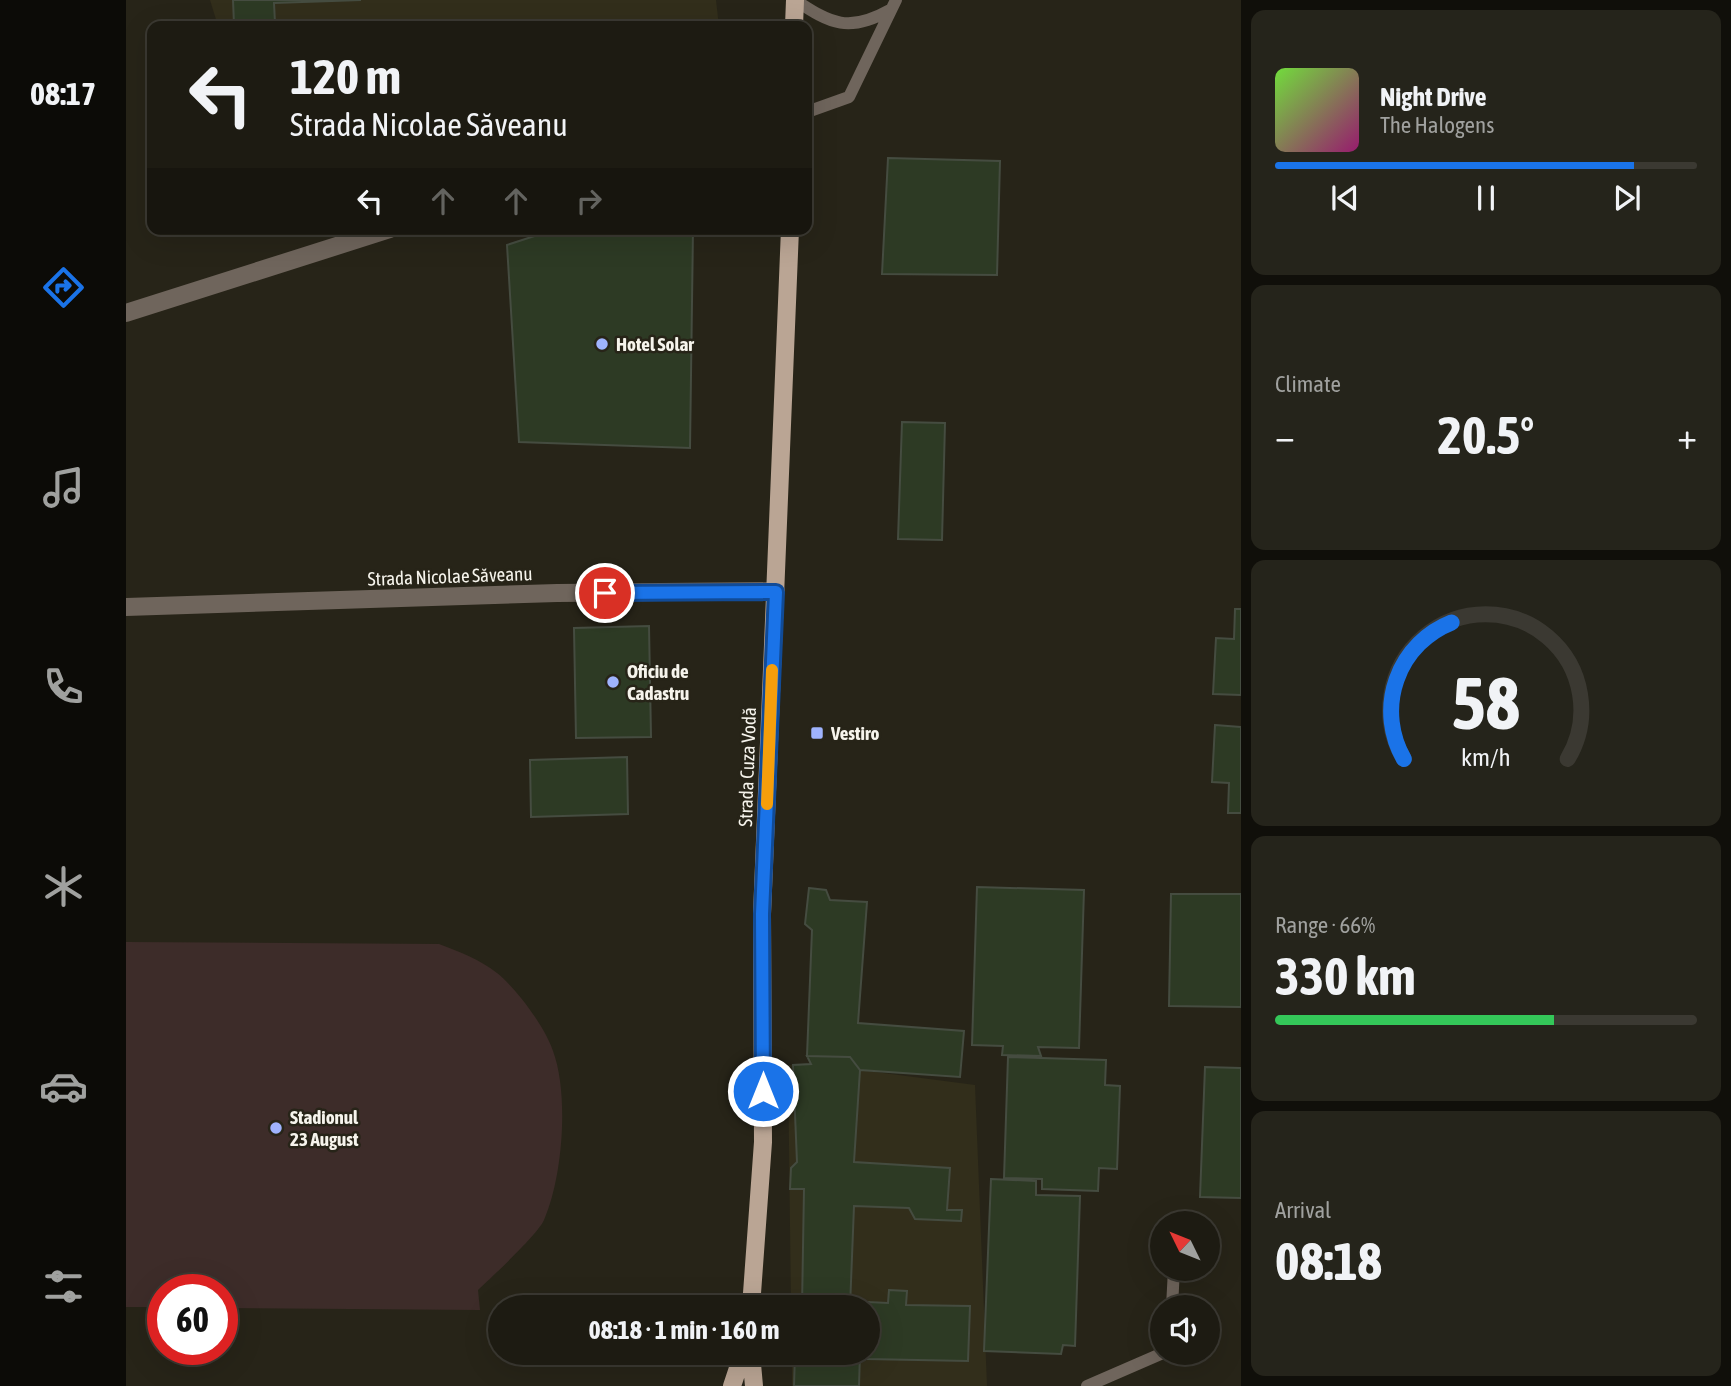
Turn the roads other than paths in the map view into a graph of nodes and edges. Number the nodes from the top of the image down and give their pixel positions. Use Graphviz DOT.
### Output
graph roads {
  1 [pos="795,0"];
  2 [pos="893,5"];
  3 [pos="794,21"];
  4 [pos="812,110"];
  5 [pos="371,235"];
  6 [pos="790,235"];
  7 [pos="126,313"];
  8 [pos="776,592"];
  9 [pos="126,607"];
  10 [pos="752,1295"];
  11 [pos="1150,1359"];
  12 [pos="739,1365"];
  13 [pos="752,1365"];
  14 [pos="732,1386"];
  15 [pos="754,1386"];
  16 [pos="1087,1386"];
  1 -- 2 [label="lane"];
  1 -- 3 [label="main road"];
  2 -- 4 [label="lane"];
  5 -- 7 [label="street"];
  6 -- 8 [label="main road, Strada Cuza Vodă"];
  8 -- 9 [label="street, Strada Nicolae Săveanu"];
  8 -- 10 [label="main road, Strada Cuza Vodă"];
  11 -- 16 [label="lane"];
  12 -- 14 [label="main road"];
  13 -- 15 [label="main road"];
}
